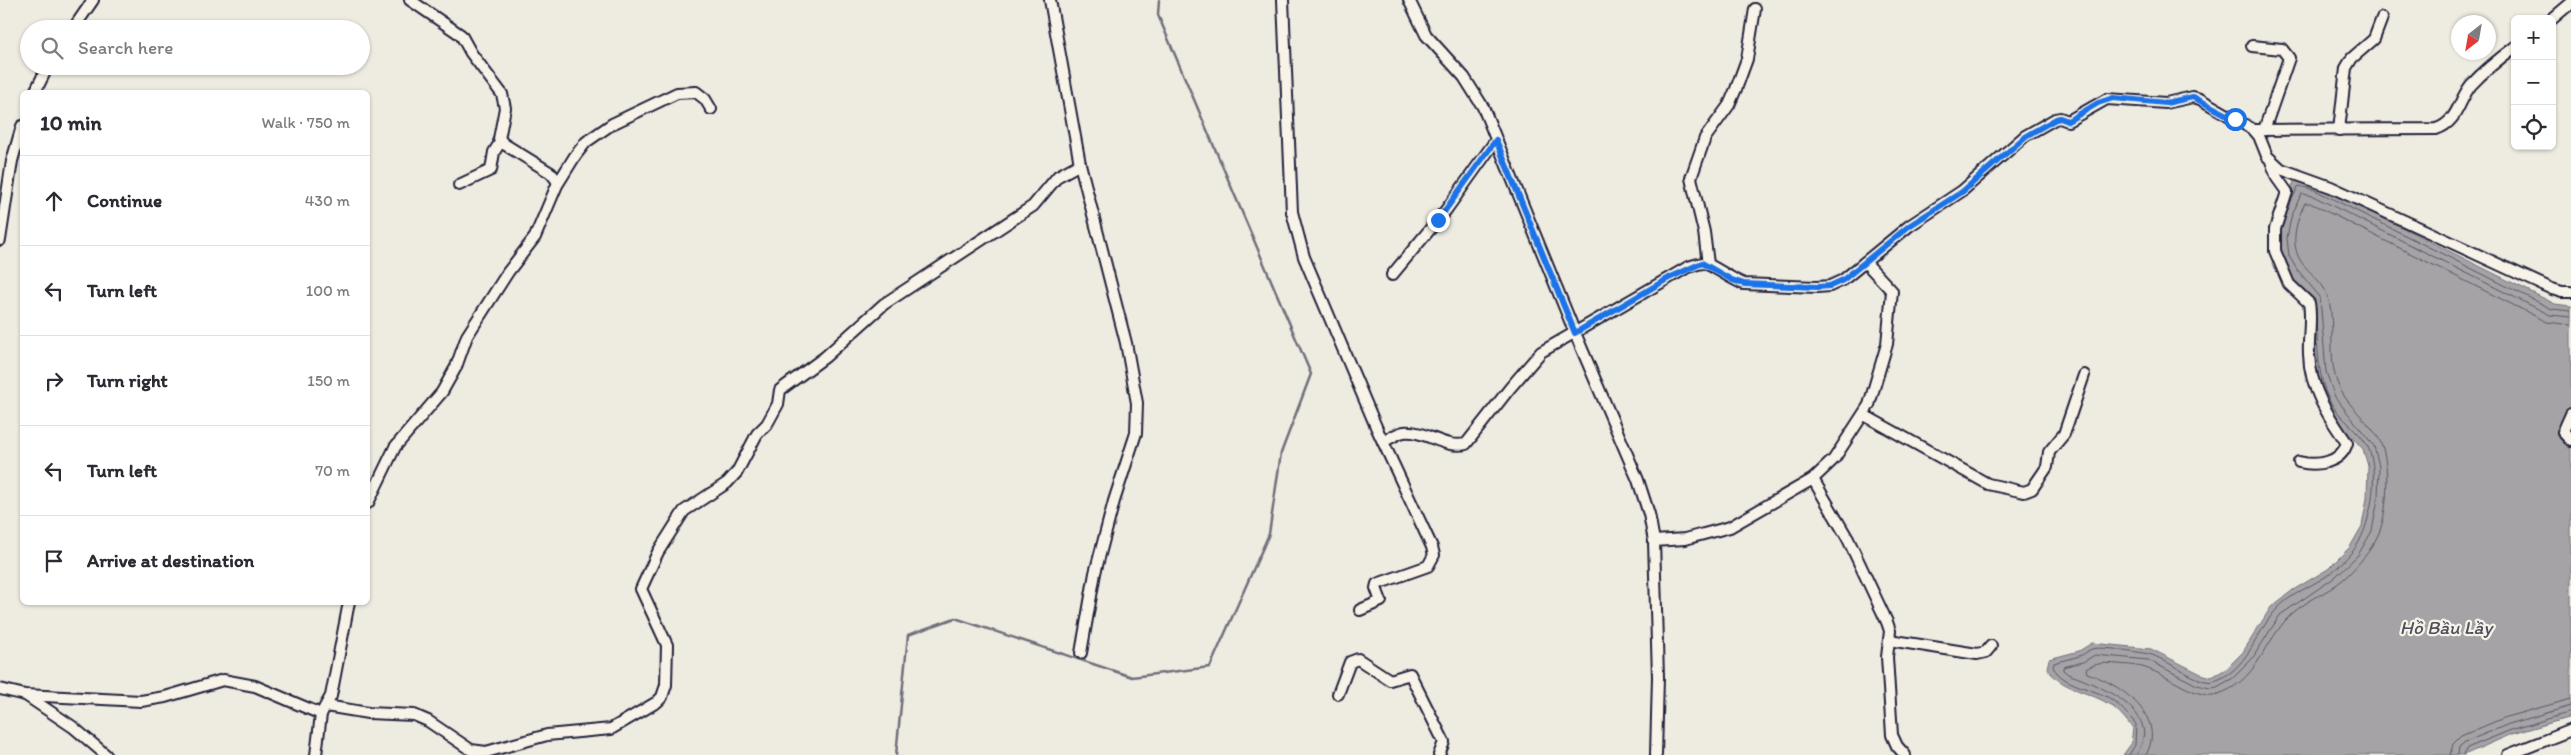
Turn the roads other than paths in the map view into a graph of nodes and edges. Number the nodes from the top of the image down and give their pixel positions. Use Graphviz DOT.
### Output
graph roads {
  1 [pos="93,0"];
  2 [pos="410,0"];
  3 [pos="1050,0"];
  4 [pos="1409,0"];
  5 [pos="1287,1"];
  6 [pos="2571,2"];
  7 [pos="1755,9"];
  8 [pos="2556,15"];
  9 [pos="2382,18"];
  10 [pos="79,20"];
  11 [pos="2252,46"];
  12 [pos="2511,51"];
  13 [pos="44,75"];
  14 [pos="36,90"];
  15 [pos="711,109"];
  16 [pos="2259,130"];
  17 [pos="2339,130"];
  18 [pos="20,133"];
  19 [pos="1496,140"];
  20 [pos="501,141"];
  21 [pos="2271,160"];
  22 [pos="1080,164"];
  23 [pos="558,182"];
  24 [pos="459,185"];
  25 [pos="0,240"];
  26 [pos="1865,262"];
  27 [pos="1708,264"];
  28 [pos="1392,275"];
  29 [pos="2571,292"];
  30 [pos="1575,333"];
  31 [pos="2084,375"];
  32 [pos="1864,414"];
  33 [pos="2571,414"];
  34 [pos="1383,442"];
  35 [pos="2571,442"];
  36 [pos="2299,462"];
  37 [pos="1813,479"];
  38 [pos="370,499"];
  39 [pos="1654,541"];
  40 [pos="348,605"];
  41 [pos="1360,610"];
  42 [pos="1889,640"];
  43 [pos="1991,646"];
  44 [pos="1081,652"];
  45 [pos="0,689"];
  46 [pos="1338,694"];
  47 [pos="25,695"];
  48 [pos="324,710"];
  49 [pos="2571,730"];
  50 [pos="2532,751"];
  51 [pos="106,755"];
  52 [pos="316,755"];
  53 [pos="1440,755"];
  54 [pos="1656,755"];
  55 [pos="1905,755"];
  56 [pos="2508,755"];
  1 -- 10 [label="street"];
  2 -- 20 [label="street"];
  3 -- 22 [label="street"];
  4 -- 19 [label="street"];
  5 -- 34 [label="street"];
  6 -- 8 [label="street"];
  7 -- 27 [label="street"];
  9 -- 17 [label="street"];
  11 -- 16 [label="street"];
  12 -- 17 [label="street"];
  13 -- 14 [label="street"];
  15 -- 23 [label="street"];
  16 -- 17 [label="street"];
  16 -- 21 [label="street"];
  16 -- 26 [label="street"];
  18 -- 25 [label="street"];
  19 -- 28 [label="street"];
  19 -- 30 [label="street"];
  20 -- 23 [label="street"];
  20 -- 24 [label="street"];
  21 -- 29 [label="street"];
  21 -- 36 [label="street"];
  22 -- 44 [label="street"];
  22 -- 48 [label="street"];
  23 -- 38 [label="street"];
  26 -- 27 [label="street"];
  26 -- 32 [label="street"];
  27 -- 30 [label="street"];
  30 -- 34 [label="street"];
  30 -- 39 [label="street"];
  31 -- 32 [label="street"];
  32 -- 37 [label="street"];
  33 -- 35 [label="street"];
  34 -- 41 [label="street"];
  37 -- 39 [label="street"];
  37 -- 42 [label="street"];
  39 -- 54 [label="street"];
  40 -- 48 [label="street"];
  42 -- 43 [label="street"];
  42 -- 55 [label="street"];
  45 -- 47 [label="street"];
  46 -- 53 [label="street"];
  47 -- 48 [label="street"];
  47 -- 51 [label="street"];
  48 -- 52 [label="street"];
  49 -- 50 [label="street"];
  50 -- 56 [label="street"];
}
